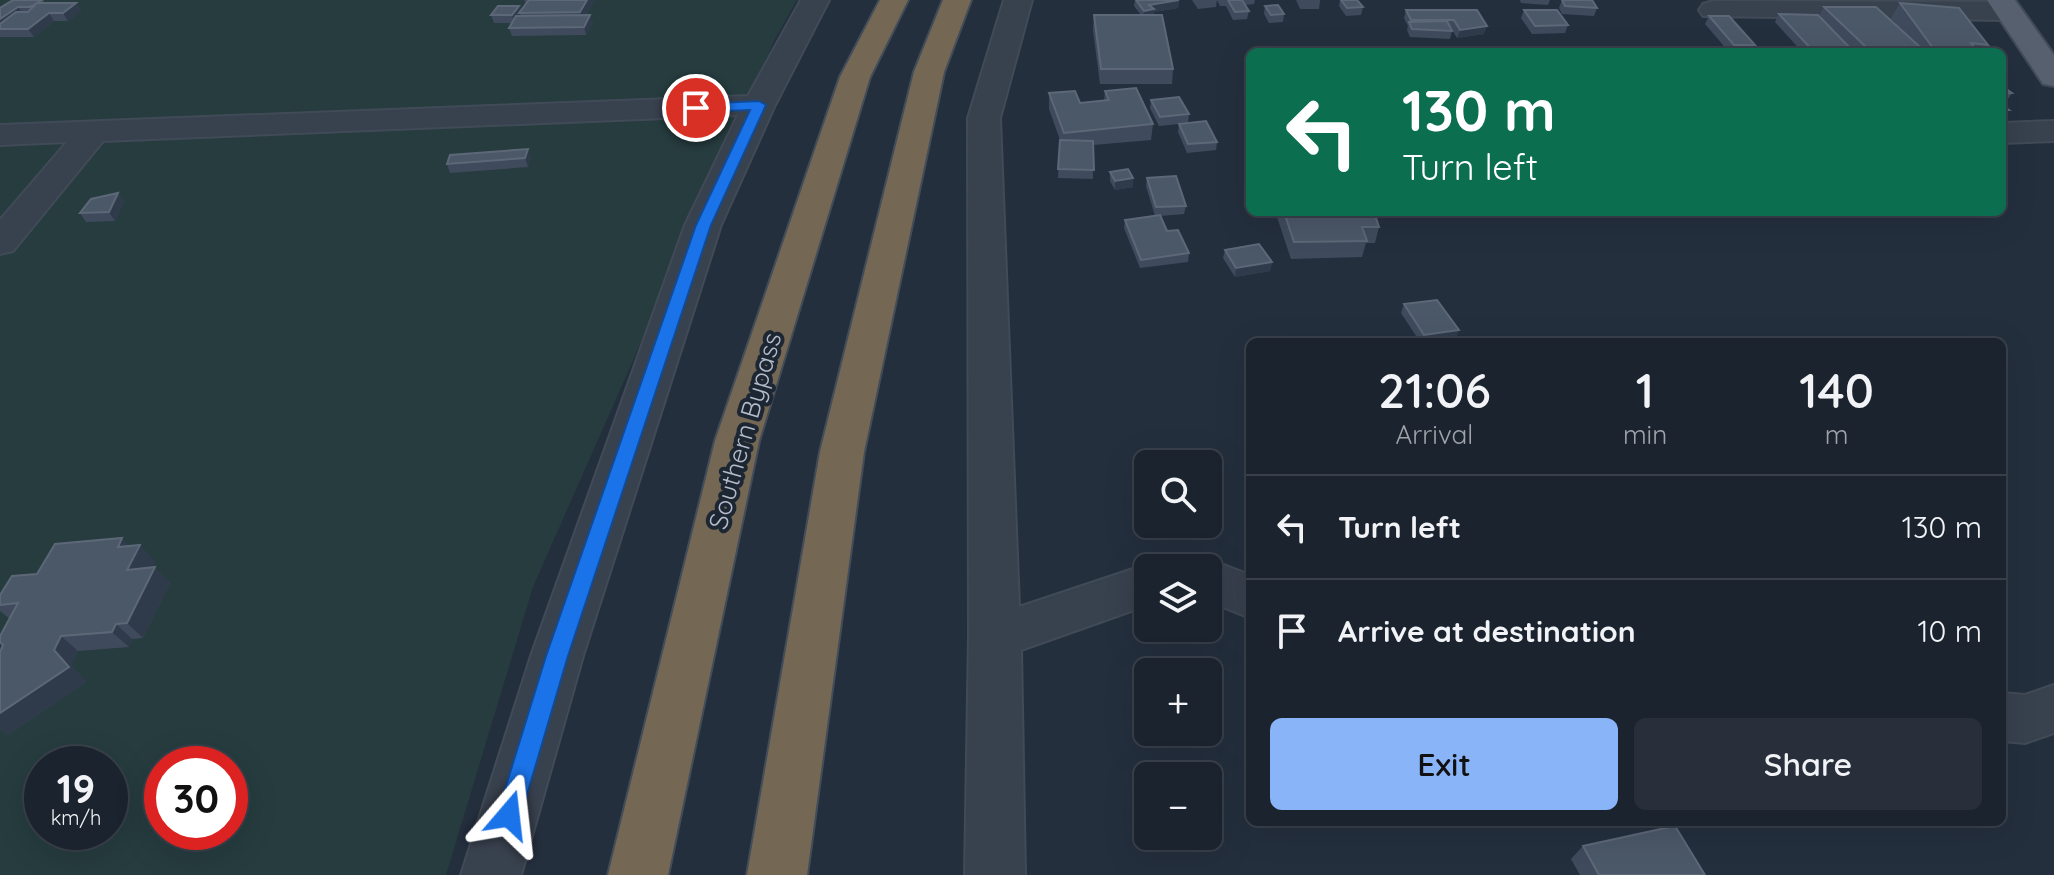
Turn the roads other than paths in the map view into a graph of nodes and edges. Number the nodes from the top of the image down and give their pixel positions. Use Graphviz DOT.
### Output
graph roads {
  1 [pos="815,0"];
  2 [pos="894,0"];
  3 [pos="957,0"];
  4 [pos="1018,0"];
  5 [pos="2004,6"];
  6 [pos="1713,10"];
  7 [pos="2054,77"];
  8 [pos="759,105"];
  9 [pos="94,131"];
  10 [pos="2054,131"];
  11 [pos="2006,133"];
  12 [pos="0,135"];
  13 [pos="0,243"];
  14 [pos="1222,585"];
  15 [pos="1134,589"];
  16 [pos="1246,595"];
  17 [pos="995,637"];
  18 [pos="2054,709"];
  19 [pos="2006,717"];
  20 [pos="491,875"];
  21 [pos="638,875"];
  22 [pos="777,875"];
  23 [pos="995,875"];
  1 -- 8 [label="street"];
  2 -- 21 [label="highway, Southern Bypass"];
  3 -- 22 [label="highway"];
  4 -- 17 [label="street"];
  5 -- 6 [label="street"];
  5 -- 7 [label="main road"];
  8 -- 9 [label="street"];
  8 -- 20 [label="street"];
  9 -- 12 [label="street"];
  9 -- 13 [label="street"];
  10 -- 11 [label="street"];
  14 -- 16 [label="street"];
  15 -- 17 [label="street"];
  17 -- 23 [label="street"];
  18 -- 19 [label="street"];
}
